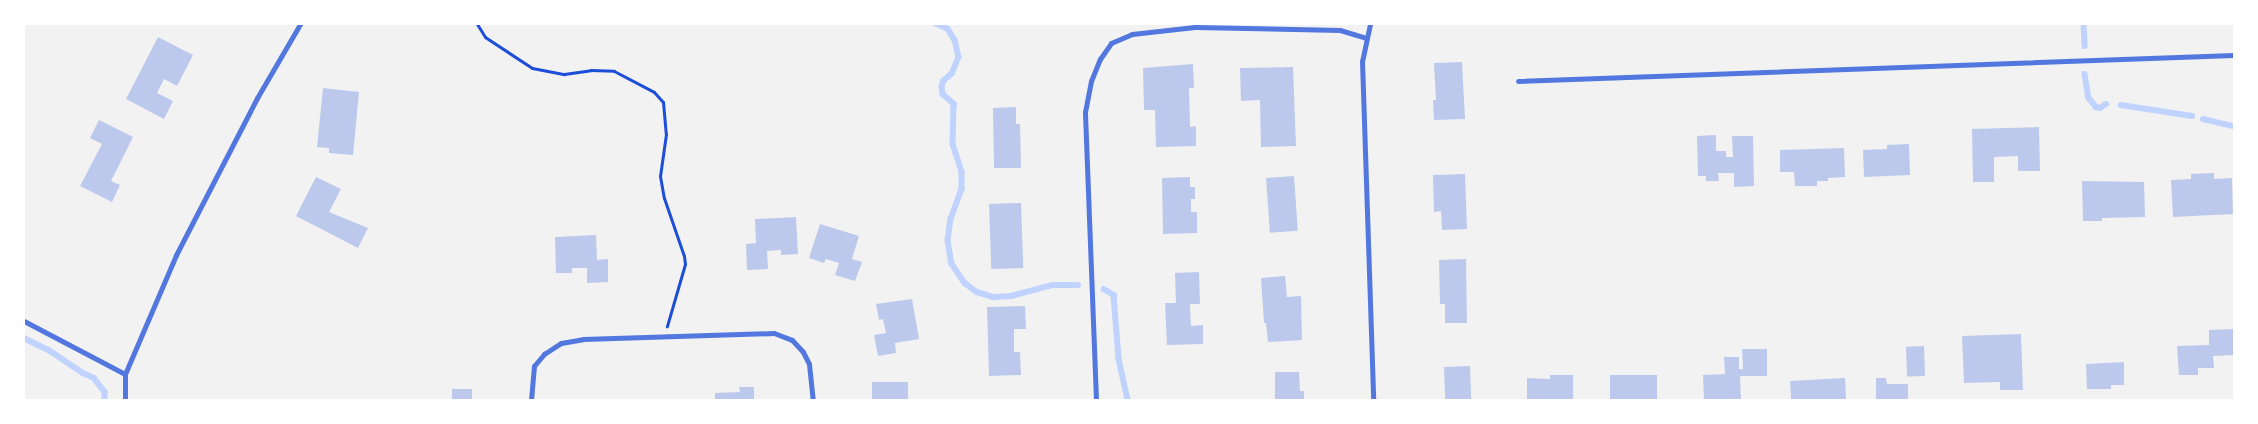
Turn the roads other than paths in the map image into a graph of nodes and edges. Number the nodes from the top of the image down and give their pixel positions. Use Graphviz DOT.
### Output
graph roads {
  1 [pos="300,24"];
  2 [pos="1370,24"];
  3 [pos="1367,38"];
  4 [pos="2234,55"];
  5 [pos="1518,82"];
  6 [pos="24,321"];
  7 [pos="125,374"];
  8 [pos="125,400"];
  9 [pos="531,400"];
  10 [pos="813,400"];
  11 [pos="1096,400"];
  12 [pos="1373,400"];
  1 -- 7 [label="street"];
  2 -- 3 [label="street"];
  3 -- 11 [label="street"];
  3 -- 12 [label="street"];
  4 -- 5 [label="street"];
  6 -- 7 [label="street"];
  7 -- 8 [label="street"];
  9 -- 10 [label="street"];
}
